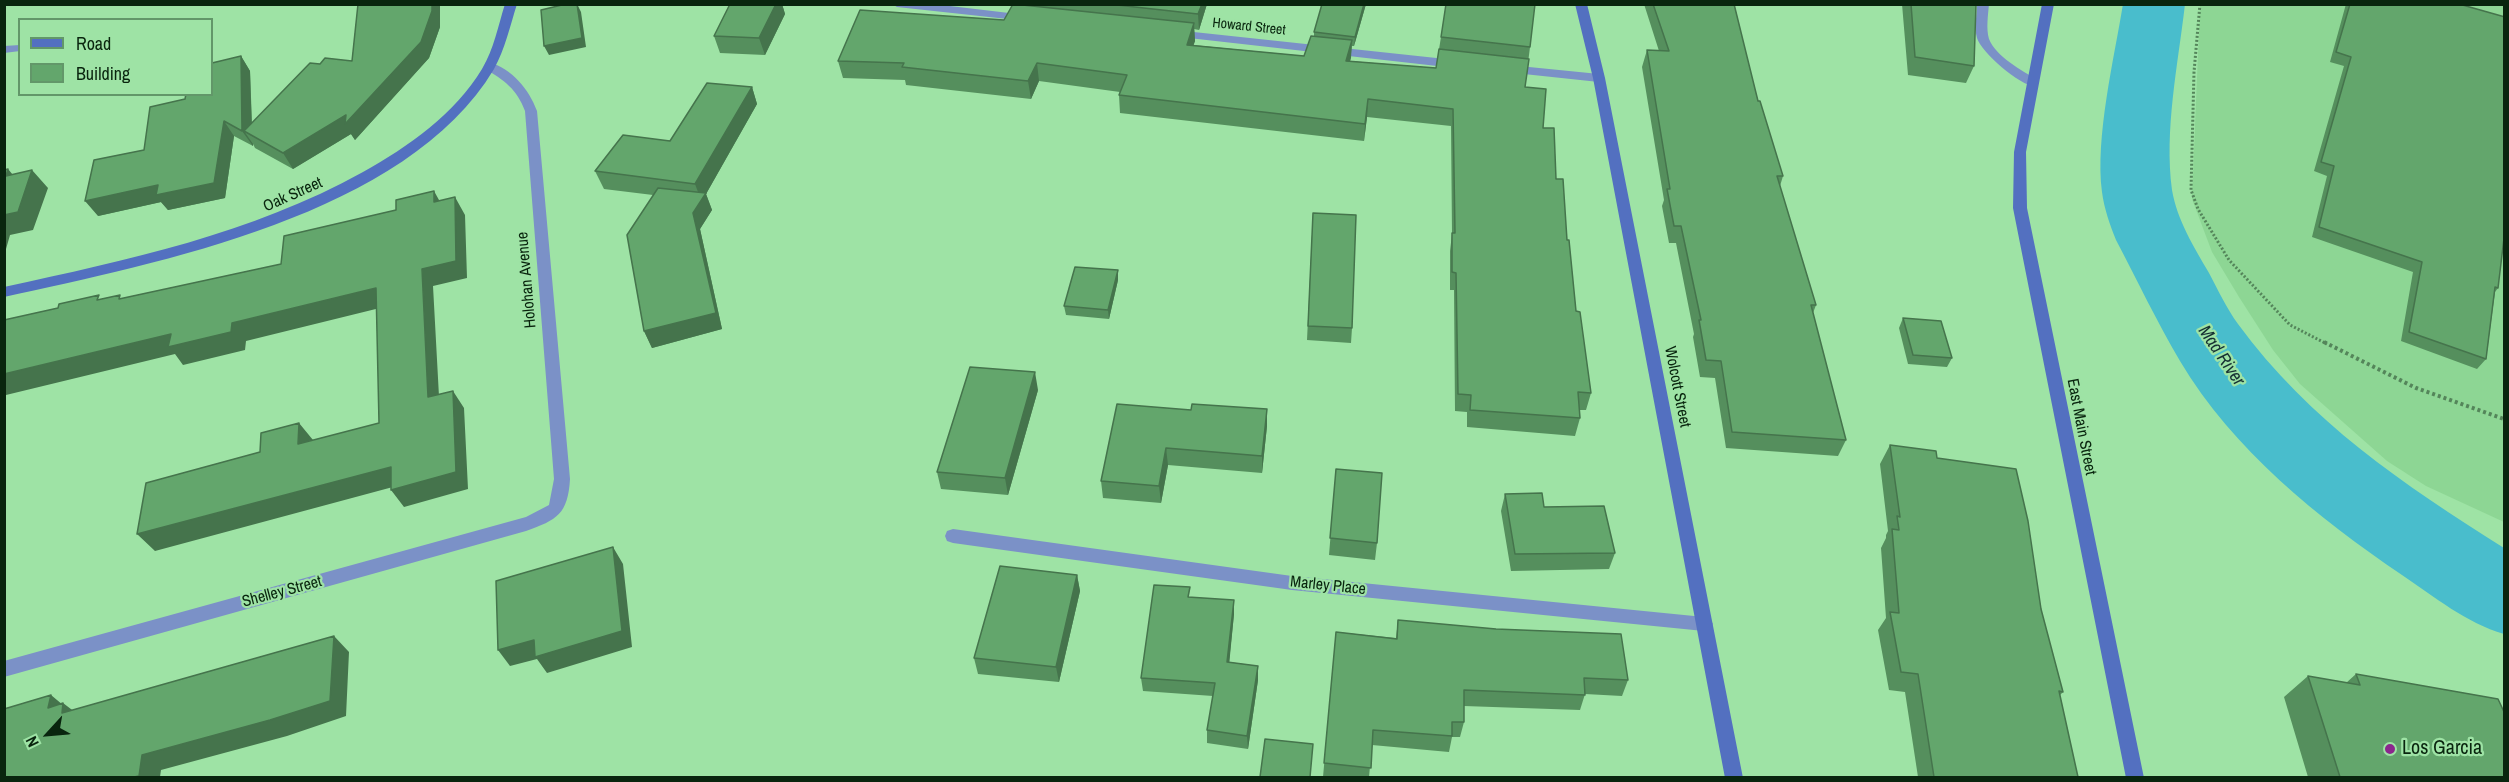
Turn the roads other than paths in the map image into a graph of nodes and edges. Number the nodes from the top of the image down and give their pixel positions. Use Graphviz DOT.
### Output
graph roads {
  1 [pos="511,4"];
  2 [pos="897,4"];
  3 [pos="1581,4"];
  4 [pos="1983,4"];
  5 [pos="2048,4"];
  6 [pos="987,9"];
  7 [pos="1044,20"];
  8 [pos="1163,33"];
  9 [pos="489,66"];
  10 [pos="1473,66"];
  11 [pos="1495,68"];
  12 [pos="1599,78"];
  13 [pos="2033,83"];
  14 [pos="4,292"];
  15 [pos="556,508"];
  16 [pos="953,536"];
  17 [pos="1704,624"];
  18 [pos="4,669"];
  19 [pos="1734,777"];
  20 [pos="2135,777"];
  1 -- 9 [label="main road, Oak Street"];
  2 -- 6 [label="street"];
  3 -- 12 [label="main road, Wolcott Street"];
  4 -- 13 [label="street"];
  5 -- 13 [label="main road, East Main Street"];
  6 -- 7 [label="street"];
  8 -- 10 [label="street, Howard Street"];
  9 -- 14 [label="main road, Oak Street"];
  9 -- 15 [label="street, Holohan Avenue"];
  11 -- 12 [label="street"];
  12 -- 17 [label="main road, Wolcott Street"];
  13 -- 20 [label="main road, East Main Street"];
  15 -- 18 [label="street, Shelley Street"];
  16 -- 17 [label="street, Marley Place"];
  17 -- 19 [label="main road, Wolcott Street"];
}
